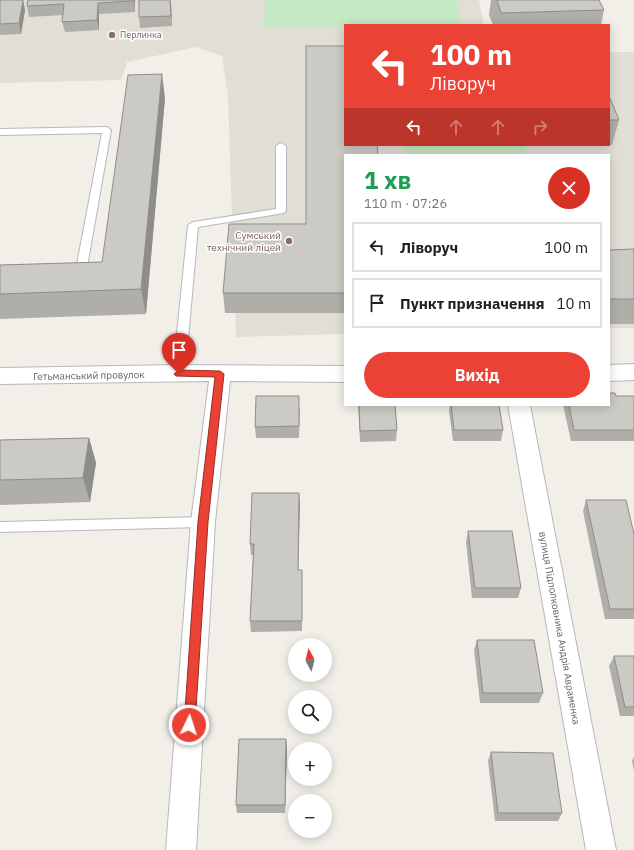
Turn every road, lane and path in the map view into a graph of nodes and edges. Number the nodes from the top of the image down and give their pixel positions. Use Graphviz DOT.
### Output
graph roads {
  1 [pos="0,132"];
  2 [pos="281,146"];
  3 [pos="60,267"];
  4 [pos="634,372"];
  5 [pos="610,373"];
  6 [pos="179,374"];
  7 [pos="220,374"];
  8 [pos="344,374"];
  9 [pos="0,376"];
  10 [pos="519,406"];
  11 [pos="203,522"];
  12 [pos="0,527"];
  13 [pos="181,850"];
  14 [pos="601,850"];
  1 -- 3 [label="lane"];
  2 -- 6 [label="lane"];
  4 -- 5 [label="street"];
  6 -- 7 [label="street, Гетьманський провулок"];
  6 -- 9 [label="street, Гетьманський провулок"];
  7 -- 8 [label="street, Гетьманський провулок"];
  7 -- 11 [label="street"];
  10 -- 14 [label="street, вулиця Підполковника Андрія Авраменка"];
  11 -- 12 [label="lane"];
  11 -- 13 [label="street"];
}
